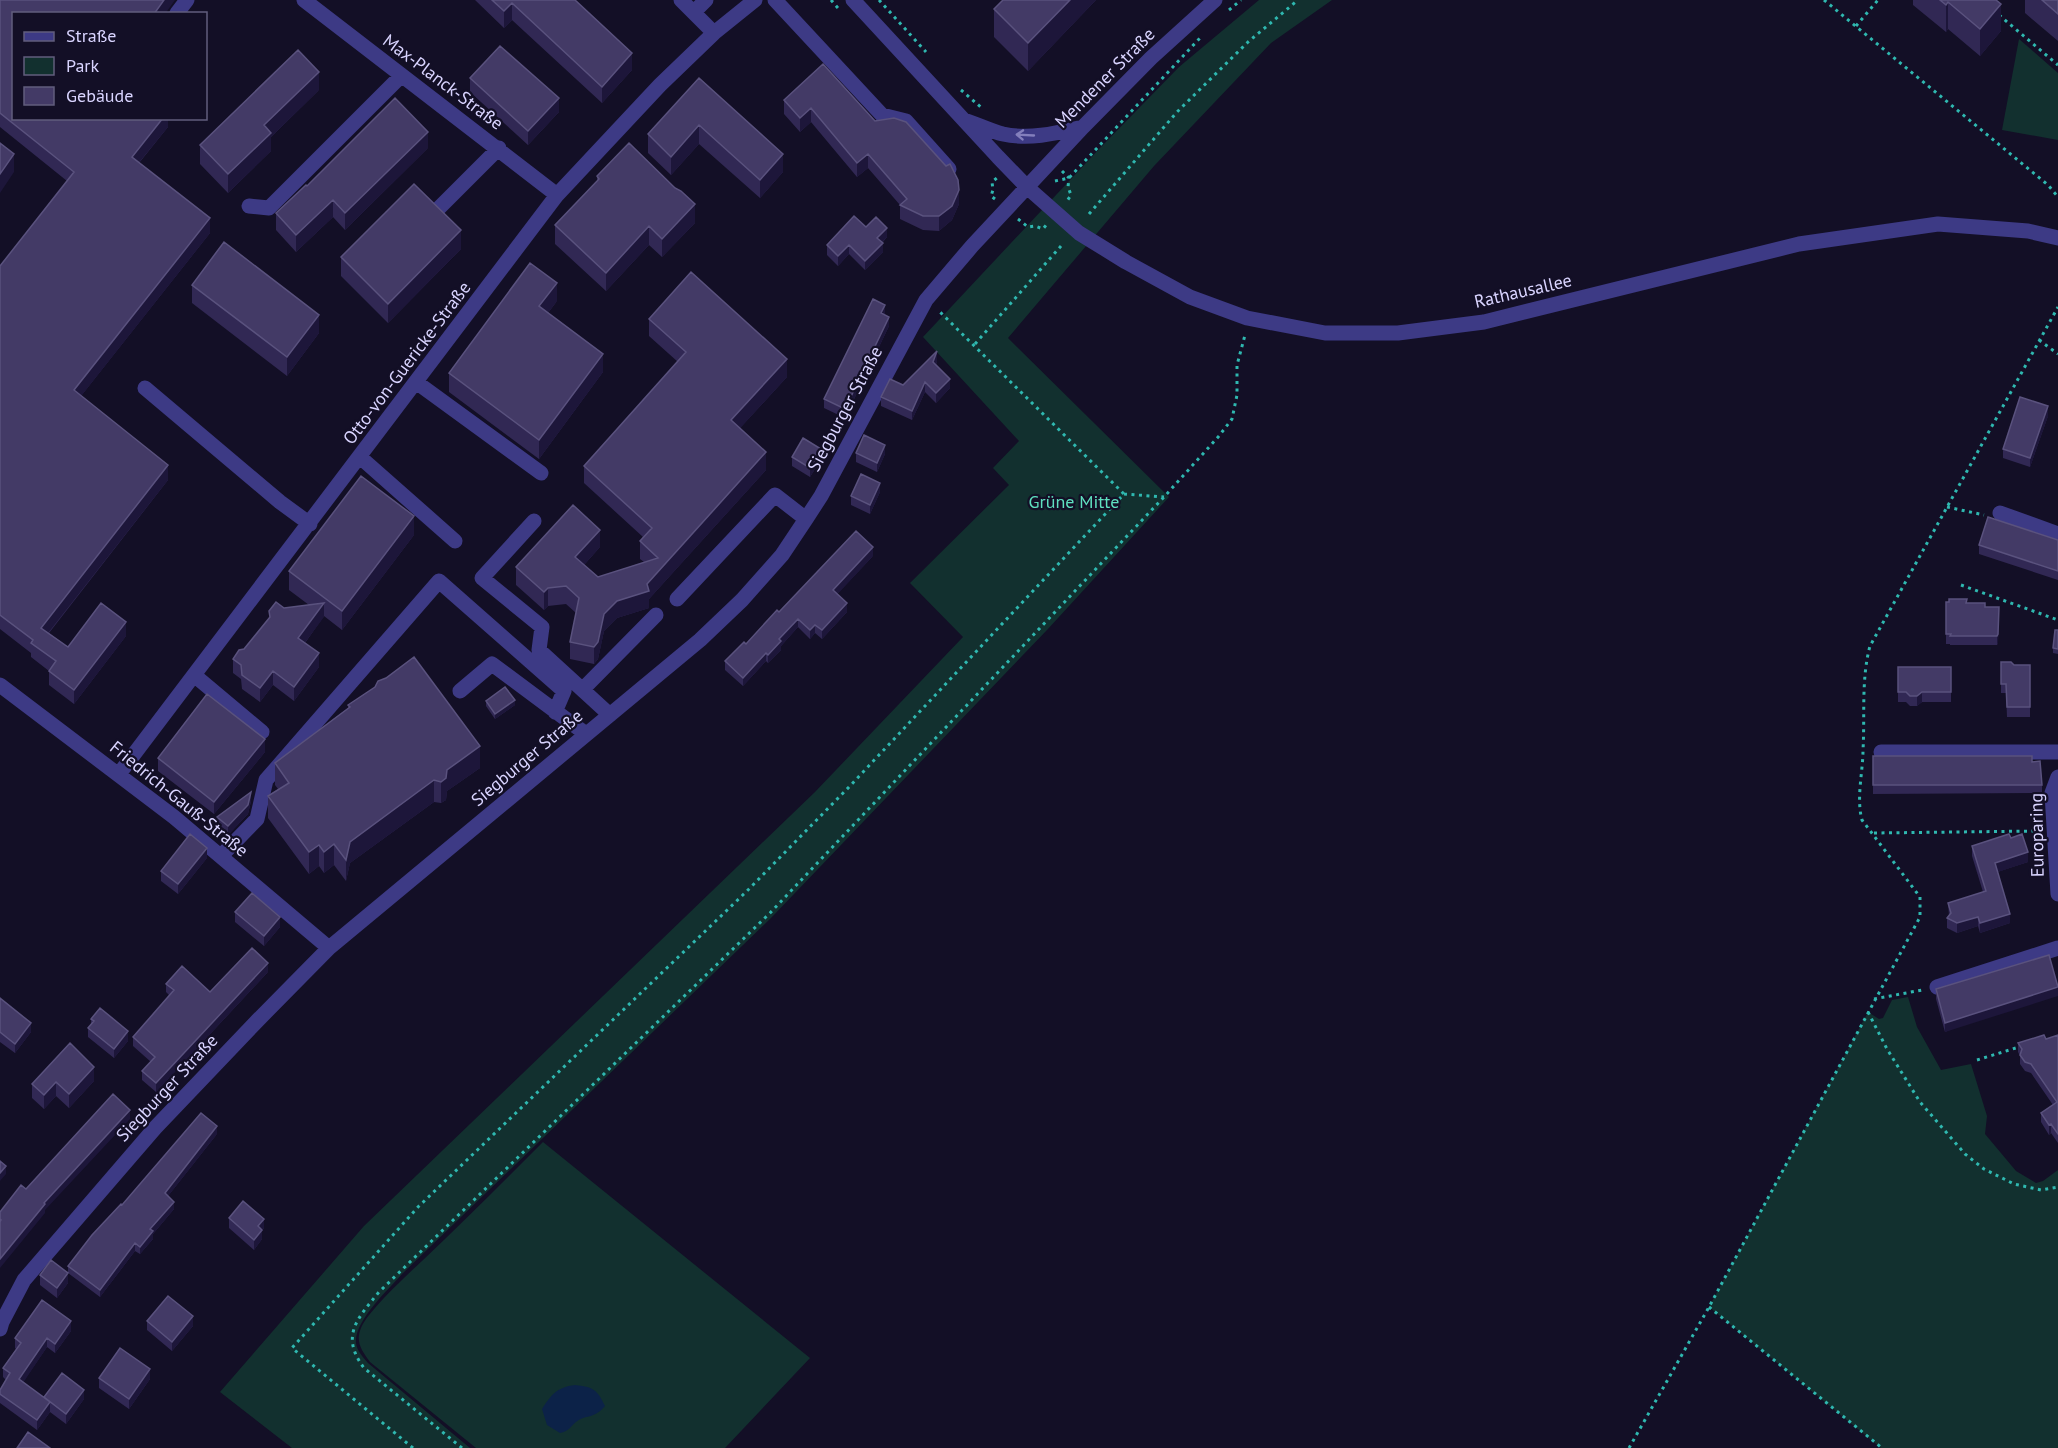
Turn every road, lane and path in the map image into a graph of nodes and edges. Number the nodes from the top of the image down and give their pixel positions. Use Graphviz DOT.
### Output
graph roads {
  1 [pos="187,0"];
  2 [pos="304,0"];
  3 [pos="681,0"];
  4 [pos="706,0"];
  5 [pos="754,0"];
  6 [pos="775,0"];
  7 [pos="853,0"];
  8 [pos="879,0"];
  9 [pos="1215,0"];
  10 [pos="1241,0"];
  11 [pos="1298,0"];
  12 [pos="1824,0"];
  13 [pos="1878,0"];
  14 [pos="1993,9"];
  15 [pos="178,12"];
  16 [pos="693,12"];
  17 [pos="1227,12"];
  18 [pos="1856,26"];
  19 [pos="714,33"];
  20 [pos="1205,33"];
  21 [pos="926,53"];
  22 [pos="2058,64"];
  23 [pos="401,76"];
  24 [pos="958,88"];
  25 [pos="991,115"];
  26 [pos="964,120"];
  27 [pos="1083,127"];
  28 [pos="499,148"];
  29 [pos="949,169"];
  30 [pos="1070,178"];
  31 [pos="1028,188"];
  32 [pos="557,195"];
  33 [pos="2058,197"];
  34 [pos="249,206"];
  35 [pos="438,209"];
  36 [pos="1089,214"];
  37 [pos="2058,237"];
  38 [pos="1061,246"];
  39 [pos="926,300"];
  40 [pos="2058,307"];
  41 [pos="1247,318"];
  42 [pos="2039,340"];
  43 [pos="975,344"];
  44 [pos="2058,354"];
  45 [pos="416,382"];
  46 [pos="145,388"];
  47 [pos="360,457"];
  48 [pos="540,473"];
  49 [pos="1124,494"];
  50 [pos="1164,496"];
  51 [pos="1947,507"];
  52 [pos="2000,513"];
  53 [pos="806,519"];
  54 [pos="534,521"];
  55 [pos="310,524"];
  56 [pos="2058,534"];
  57 [pos="455,541"];
  58 [pos="1961,585"];
  59 [pos="677,599"];
  60 [pos="656,615"];
  61 [pos="2058,620"];
  62 [pos="194,675"];
  63 [pos="0,685"];
  64 [pos="583,689"];
  65 [pos="460,691"];
  66 [pos="555,712"];
  67 [pos="610,715"];
  68 [pos="262,732"];
  69 [pos="586,734"];
  70 [pos="1881,752"];
  71 [pos="2058,752"];
  72 [pos="119,774"];
  73 [pos="2058,777"];
  74 [pos="2055,831"];
  75 [pos="1873,833"];
  76 [pos="221,856"];
  77 [pos="2058,894"];
  78 [pos="329,948"];
  79 [pos="2058,948"];
  80 [pos="1937,987"];
  81 [pos="1874,999"];
  82 [pos="1868,1012"];
  83 [pos="2028,1045"];
  84 [pos="1977,1060"];
  85 [pos="2058,1187"];
  86 [pos="1710,1307"];
  87 [pos="1,1325"];
  88 [pos="413,1448"];
  89 [pos="462,1448"];
  90 [pos="1629,1448"];
  91 [pos="1882,1448"];
  1 -- 15 [label="street"];
  2 -- 23 [label="street, Max-Planck-Straße"];
  3 -- 16 [label="street"];
  4 -- 16 [label="street"];
  5 -- 19 [label="street, Otto-von-Guericke-Straße"];
  6 -- 29 [label="street"];
  7 -- 26 [label="street, Rathausallee"];
  8 -- 21 [label="path"];
  9 -- 27 [label="street, Mendener Straße"];
  10 -- 17 [label="path"];
  11 -- 36 [label="path"];
  12 -- 18 [label="path"];
  13 -- 18 [label="path"];
  14 -- 22 [label="path"];
  16 -- 19 [label="street"];
  18 -- 33 [label="path"];
  19 -- 32 [label="street, Otto-von-Guericke-Straße"];
  20 -- 30 [label="path"];
  23 -- 28 [label="street, Max-Planck-Straße"];
  23 -- 34 [label="street"];
  24 -- 25 [label="path"];
  27 -- 26 [label="street, one-way"];
  26 -- 31 [label="street, Rathausallee"];
  27 -- 31 [label="street, Mendener Straße"];
  28 -- 32 [label="street, Max-Planck-Straße"];
  28 -- 35 [label="street"];
  31 -- 39 [label="street, Siegburger Straße"];
  31 -- 41 [label="street, Rathausallee"];
  32 -- 45 [label="street, Otto-von-Guericke-Straße"];
  37 -- 41 [label="street, Rathausallee"];
  38 -- 43 [label="path"];
  39 -- 43 [label="path"];
  39 -- 53 [label="street, Siegburger Straße"];
  40 -- 42 [label="path"];
  41 -- 50 [label="path"];
  42 -- 44 [label="path"];
  42 -- 51 [label="path"];
  43 -- 49 [label="path"];
  45 -- 47 [label="street, Otto-von-Guericke-Straße"];
  45 -- 48 [label="street"];
  46 -- 55 [label="street"];
  47 -- 55 [label="street, Otto-von-Guericke-Straße"];
  47 -- 57 [label="street"];
  49 -- 50 [label="path"];
  49 -- 88 [label="path"];
  50 -- 89 [label="path"];
  51 -- 52 [label="path"];
  51 -- 75 [label="path"];
  52 -- 56 [label="street"];
  53 -- 59 [label="street"];
  53 -- 67 [label="street, Siegburger Straße"];
  54 -- 64 [label="street"];
  55 -- 62 [label="street, Otto-von-Guericke-Straße"];
  58 -- 61 [label="path"];
  60 -- 64 [label="street"];
  62 -- 68 [label="street"];
  62 -- 72 [label="street, Otto-von-Guericke-Straße"];
  63 -- 72 [label="street, Friedrich-Gauß-Straße"];
  64 -- 67 [label="street"];
  65 -- 66 [label="street"];
  66 -- 69 [label="street"];
  66 -- 76 [label="street"];
  67 -- 69 [label="street, Siegburger Straße"];
  69 -- 78 [label="street, Siegburger Straße"];
  70 -- 71 [label="street"];
  72 -- 76 [label="street, Friedrich-Gauß-Straße"];
  73 -- 74 [label="street, Europaring"];
  74 -- 75 [label="path"];
  74 -- 77 [label="street, Europaring"];
  75 -- 81 [label="path"];
  76 -- 78 [label="street, Friedrich-Gauß-Straße"];
  78 -- 87 [label="street, Siegburger Straße"];
  79 -- 80 [label="street"];
  80 -- 81 [label="path"];
  81 -- 82 [label="path"];
  82 -- 85 [label="path"];
  82 -- 86 [label="path"];
  83 -- 84 [label="path"];
  86 -- 90 [label="path"];
  86 -- 91 [label="path"];
}
